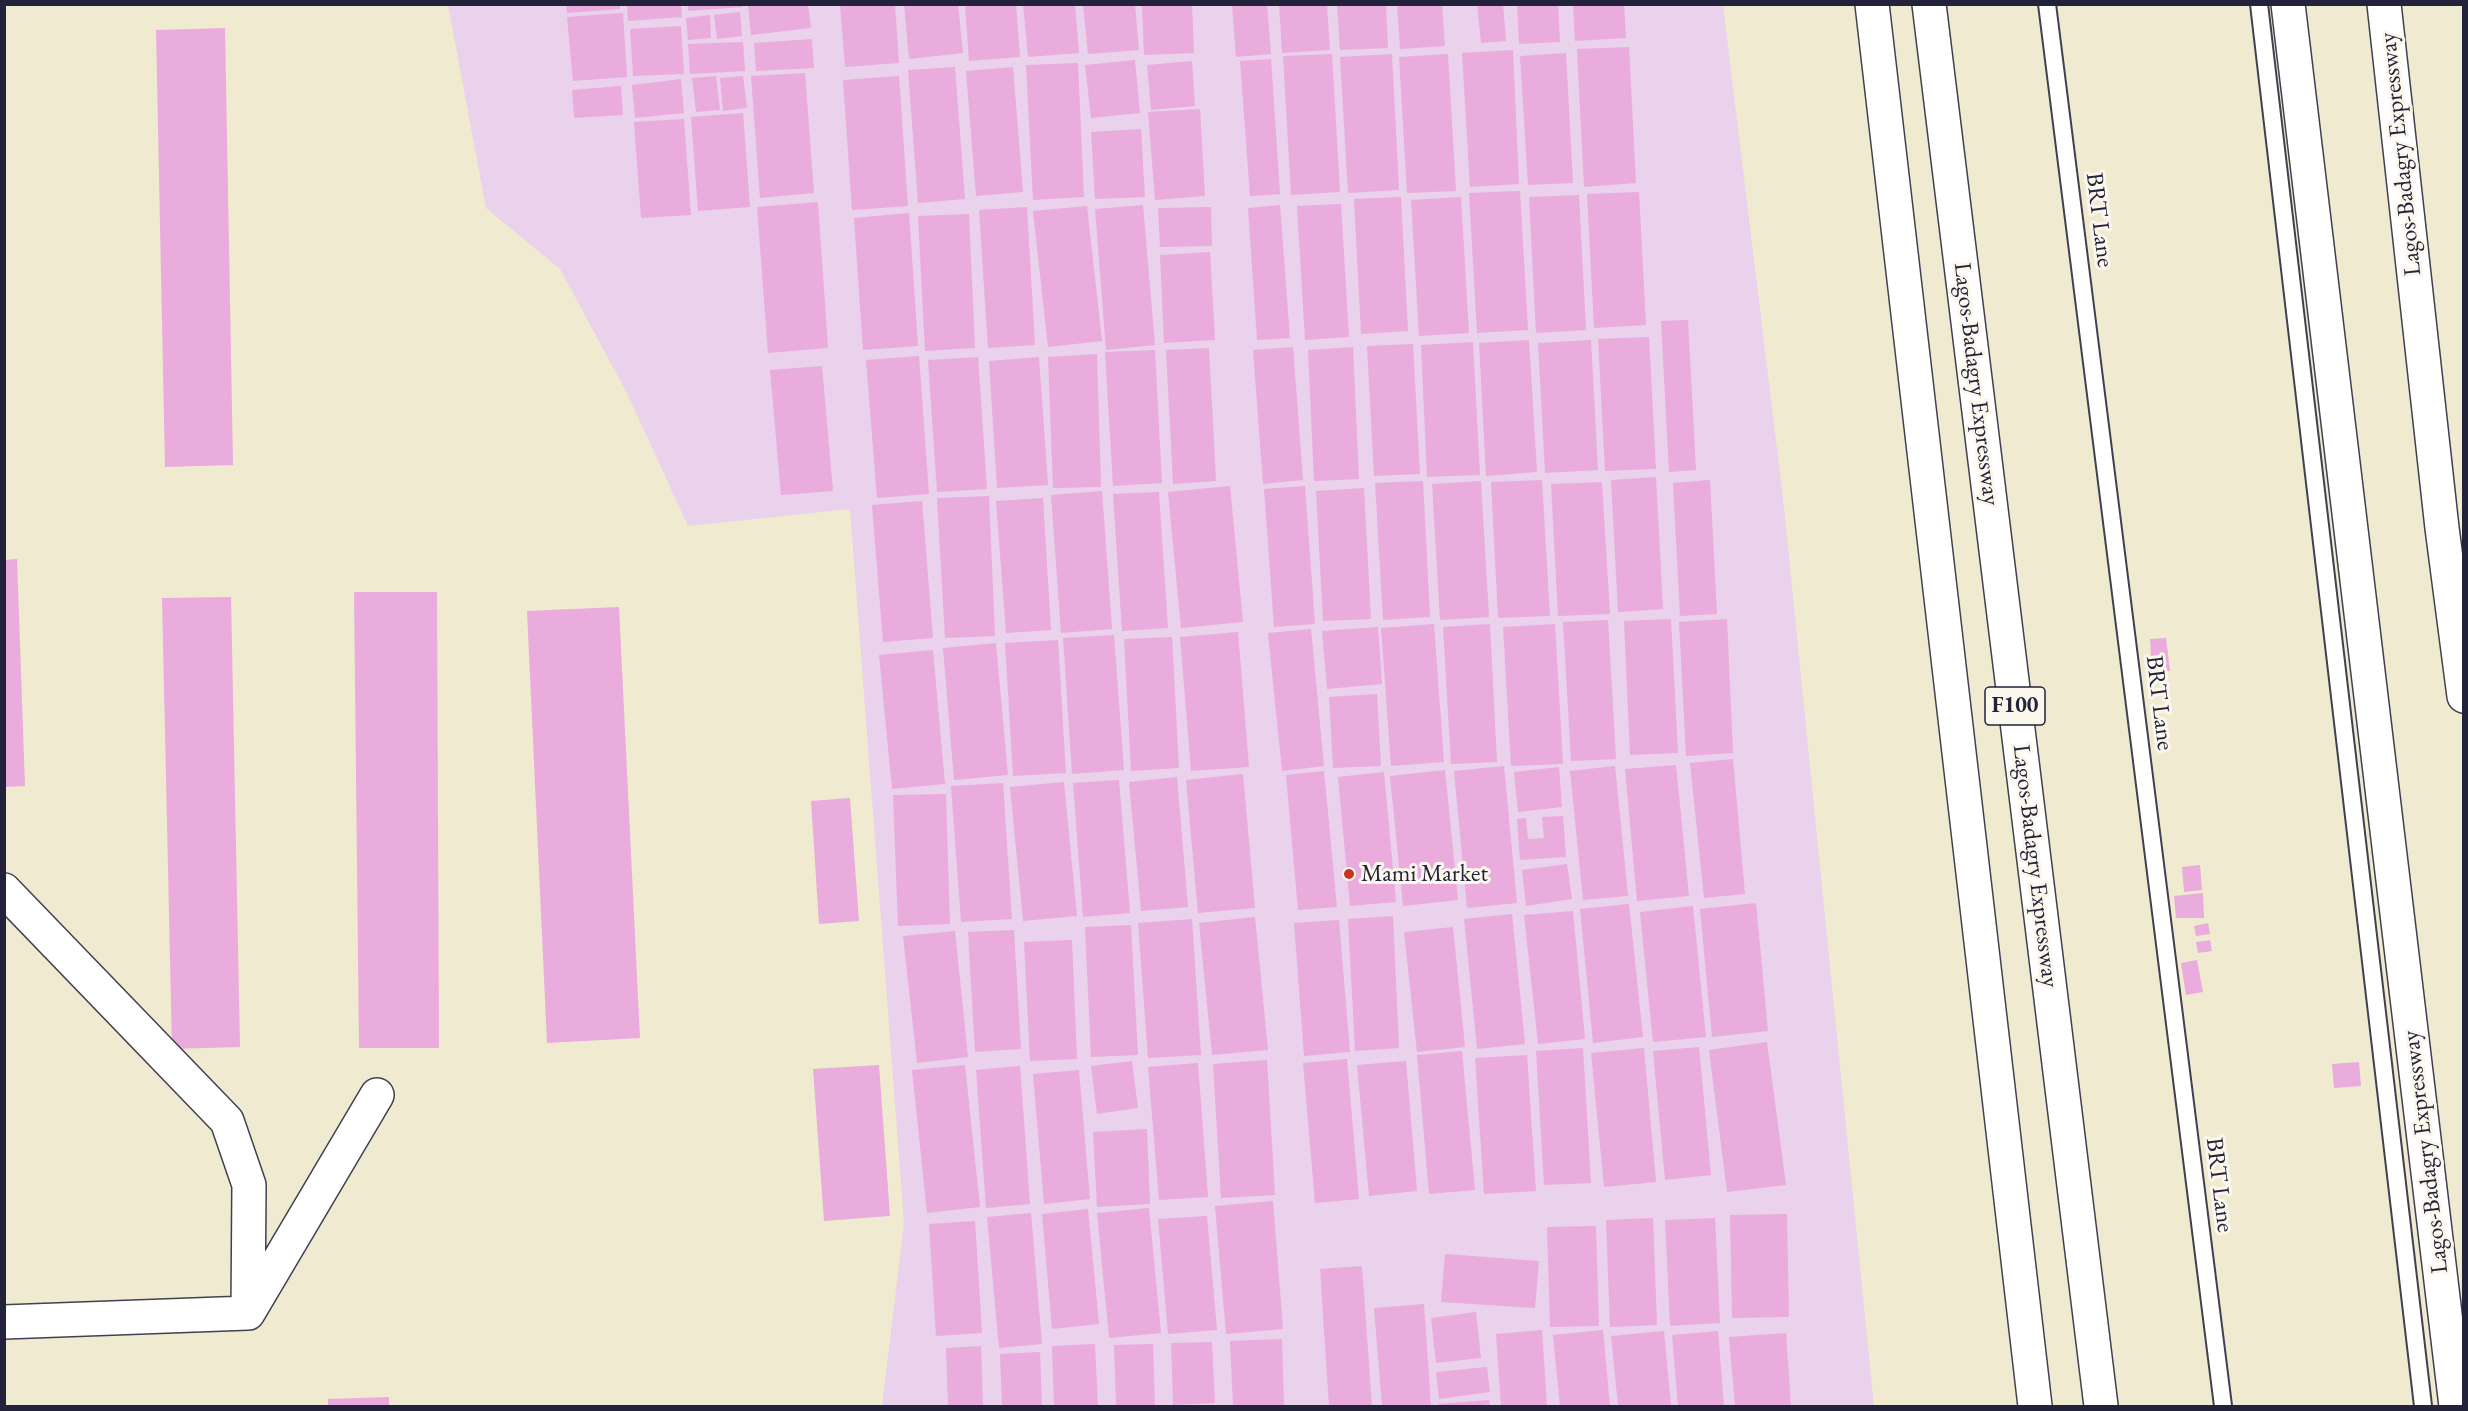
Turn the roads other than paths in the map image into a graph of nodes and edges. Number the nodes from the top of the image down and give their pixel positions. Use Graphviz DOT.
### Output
graph roads {
  1 [pos="1872,4"];
  2 [pos="1929,4"];
  3 [pos="2048,4"];
  4 [pos="2259,4"];
  5 [pos="2288,4"];
  6 [pos="2384,4"];
  7 [pos="2463,696"];
  8 [pos="4,890"];
  9 [pos="377,1095"];
  10 [pos="248,1313"];
  11 [pos="4,1322"];
  12 [pos="2035,1407"];
  13 [pos="2101,1407"];
  14 [pos="2223,1407"];
  15 [pos="2423,1407"];
  16 [pos="2456,1407"];
  1 -- 12 [label="main road"];
  2 -- 13 [label="main road, Lagos-Badagry Expressway / F100"];
  3 -- 14 [label="lane, BRT Lane"];
  4 -- 15 [label="lane"];
  5 -- 16 [label="main road, Lagos-Badagry Expressway"];
  6 -- 7 [label="main road, Lagos-Badagry Expressway"];
  8 -- 10 [label="main road"];
  9 -- 10 [label="main road"];
  10 -- 11 [label="main road"];
}
